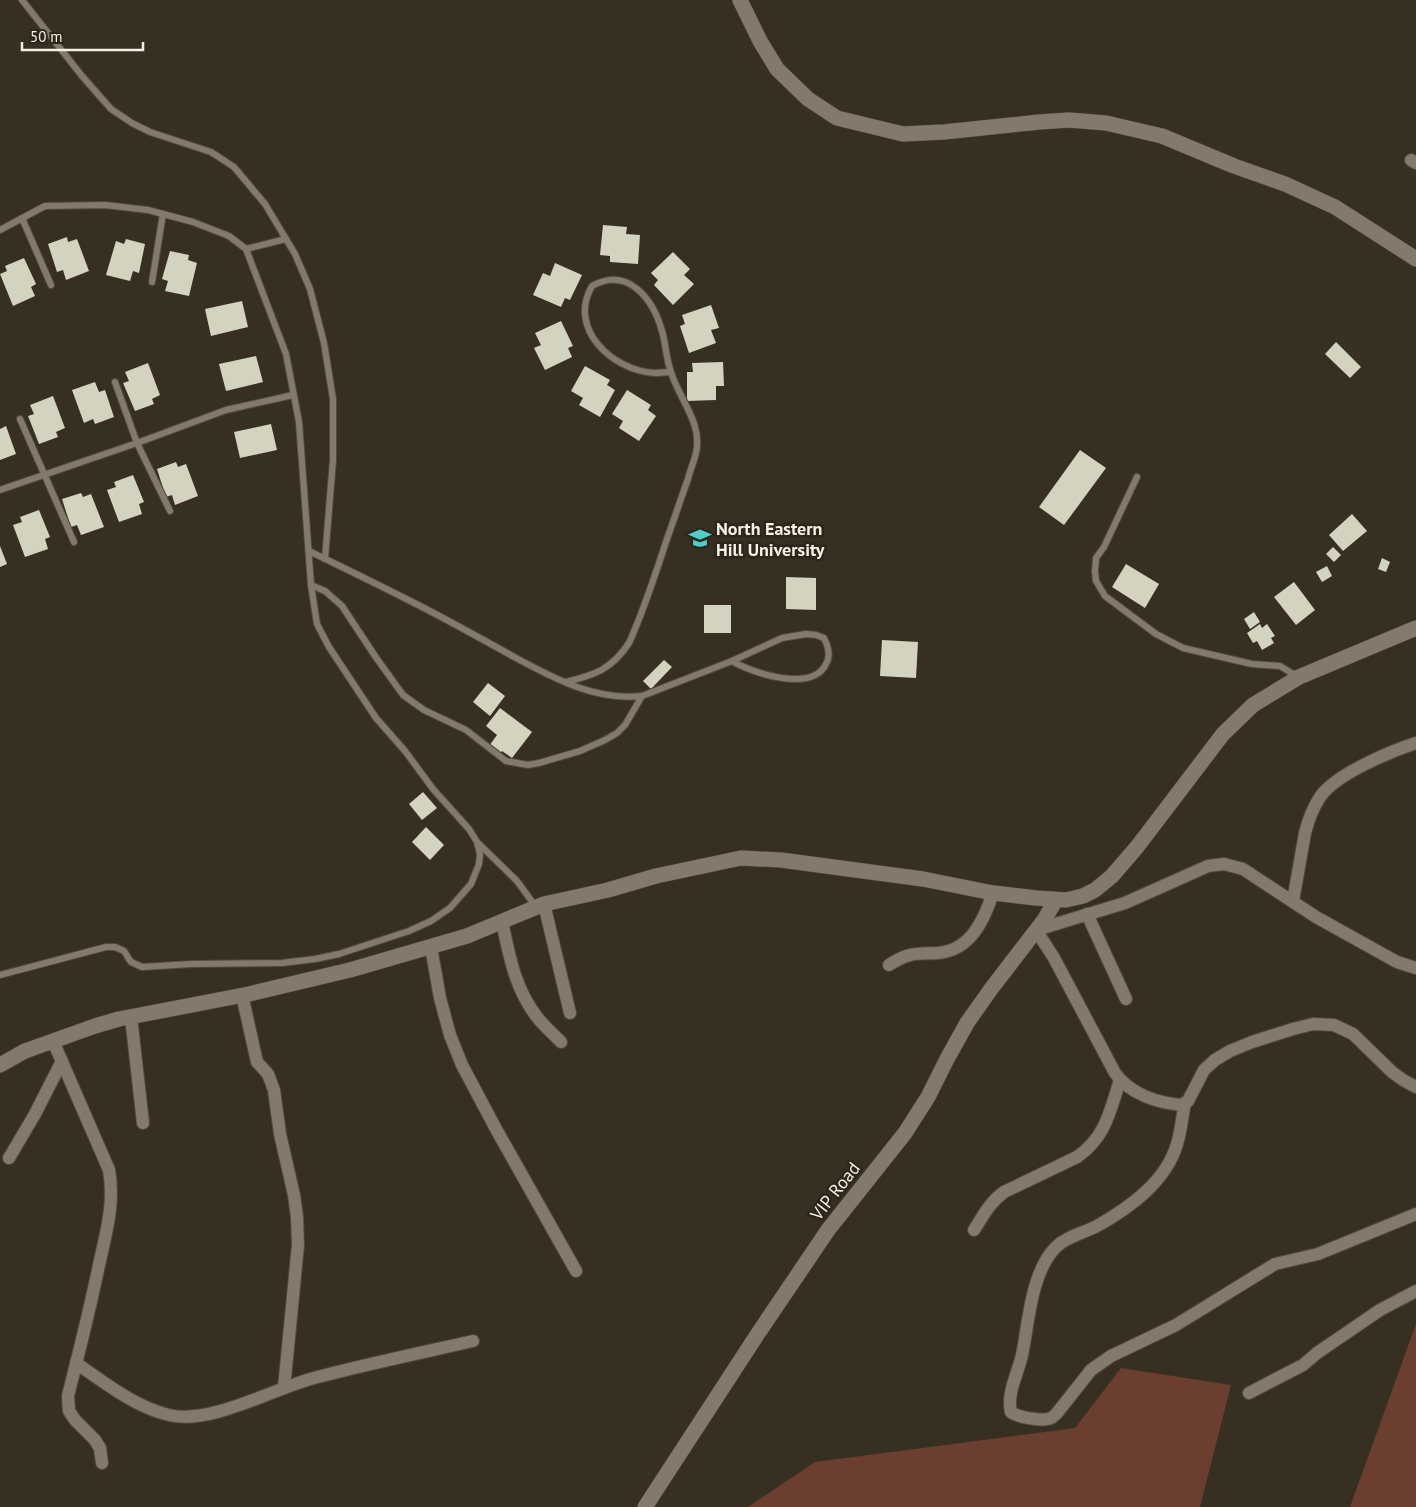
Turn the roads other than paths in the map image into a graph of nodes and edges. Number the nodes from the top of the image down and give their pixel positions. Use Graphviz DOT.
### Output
graph roads {
  1 [pos="22,0"];
  2 [pos="740,0"];
  3 [pos="163,214"];
  4 [pos="22,218"];
  5 [pos="0,230"];
  6 [pos="286,239"];
  7 [pos="246,250"];
  8 [pos="1416,258"];
  9 [pos="152,282"];
  10 [pos="51,285"];
  11 [pos="670,372"];
  12 [pos="115,382"];
  13 [pos="293,395"];
  14 [pos="20,419"];
  15 [pos="137,443"];
  16 [pos="45,475"];
  17 [pos="1137,477"];
  18 [pos="0,490"];
  19 [pos="170,511"];
  20 [pos="74,542"];
  21 [pos="309,551"];
  22 [pos="325,559"];
  23 [pos="311,585"];
  24 [pos="1416,628"];
  25 [pos="732,661"];
  26 [pos="1299,677"];
  27 [pos="564,683"];
  28 [pos="642,696"];
  29 [pos="1416,744"];
  30 [pos="477,842"];
  31 [pos="993,893"];
  32 [pos="1056,900"];
  33 [pos="1292,901"];
  34 [pos="540,906"];
  35 [pos="1087,914"];
  36 [pos="502,921"];
  37 [pos="1036,930"];
  38 [pos="430,947"];
  39 [pos="889,965"];
  40 [pos="1416,968"];
  41 [pos="0,974"];
  42 [pos="242,995"];
  43 [pos="1126,999"];
  44 [pos="570,1013"];
  45 [pos="132,1017"];
  46 [pos="54,1042"];
  47 [pos="561,1042"];
  48 [pos="62,1061"];
  49 [pos="0,1065"];
  50 [pos="1120,1080"];
  51 [pos="1416,1087"];
  52 [pos="1185,1103"];
  53 [pos="143,1123"];
  54 [pos="9,1158"];
  55 [pos="1416,1214"];
  56 [pos="974,1230"];
  57 [pos="576,1271"];
  58 [pos="1416,1291"];
  59 [pos="473,1341"];
  60 [pos="76,1363"];
  61 [pos="284,1388"];
  62 [pos="1249,1393"];
  63 [pos="102,1463"];
  64 [pos="645,1507"];
  1 -- 6 [label="lane"];
  2 -- 8 [label="street"];
  3 -- 4 [label="lane"];
  3 -- 7 [label="lane"];
  3 -- 9 [label="lane"];
  4 -- 5 [label="lane"];
  4 -- 10 [label="lane"];
  6 -- 7 [label="lane"];
  6 -- 22 [label="lane"];
  7 -- 13 [label="lane"];
  11 -- 11 [label="lane"];
  11 -- 27 [label="lane"];
  12 -- 15 [label="lane"];
  13 -- 15 [label="lane"];
  13 -- 21 [label="lane"];
  14 -- 16 [label="lane"];
  15 -- 16 [label="lane"];
  15 -- 19 [label="lane"];
  16 -- 18 [label="lane"];
  16 -- 20 [label="lane"];
  17 -- 26 [label="lane"];
  21 -- 22 [label="lane"];
  21 -- 23 [label="lane"];
  22 -- 27 [label="lane"];
  23 -- 28 [label="lane"];
  23 -- 30 [label="lane"];
  24 -- 26 [label="street"];
  25 -- 25 [label="lane"];
  25 -- 28 [label="lane"];
  26 -- 32 [label="street"];
  27 -- 28 [label="lane"];
  29 -- 33 [label="street"];
  30 -- 34 [label="lane"];
  30 -- 41 [label="lane"];
  31 -- 32 [label="street"];
  31 -- 34 [label="street"];
  31 -- 39 [label="street"];
  32 -- 37 [label="street, VIP Road"];
  33 -- 35 [label="street"];
  33 -- 40 [label="street"];
  34 -- 36 [label="street"];
  34 -- 44 [label="street"];
  35 -- 37 [label="street"];
  35 -- 43 [label="street"];
  36 -- 38 [label="street"];
  36 -- 47 [label="street"];
  37 -- 50 [label="street"];
  37 -- 64 [label="street, VIP Road"];
  38 -- 42 [label="street"];
  38 -- 57 [label="street"];
  42 -- 45 [label="street"];
  42 -- 61 [label="street"];
  45 -- 46 [label="street"];
  45 -- 53 [label="street"];
  46 -- 48 [label="street"];
  46 -- 49 [label="street"];
  48 -- 54 [label="street"];
  48 -- 60 [label="street"];
  50 -- 52 [label="street"];
  50 -- 56 [label="street"];
  51 -- 52 [label="street"];
  52 -- 55 [label="street"];
  58 -- 62 [label="street"];
  59 -- 61 [label="street"];
  60 -- 61 [label="street"];
  60 -- 63 [label="street"];
}
